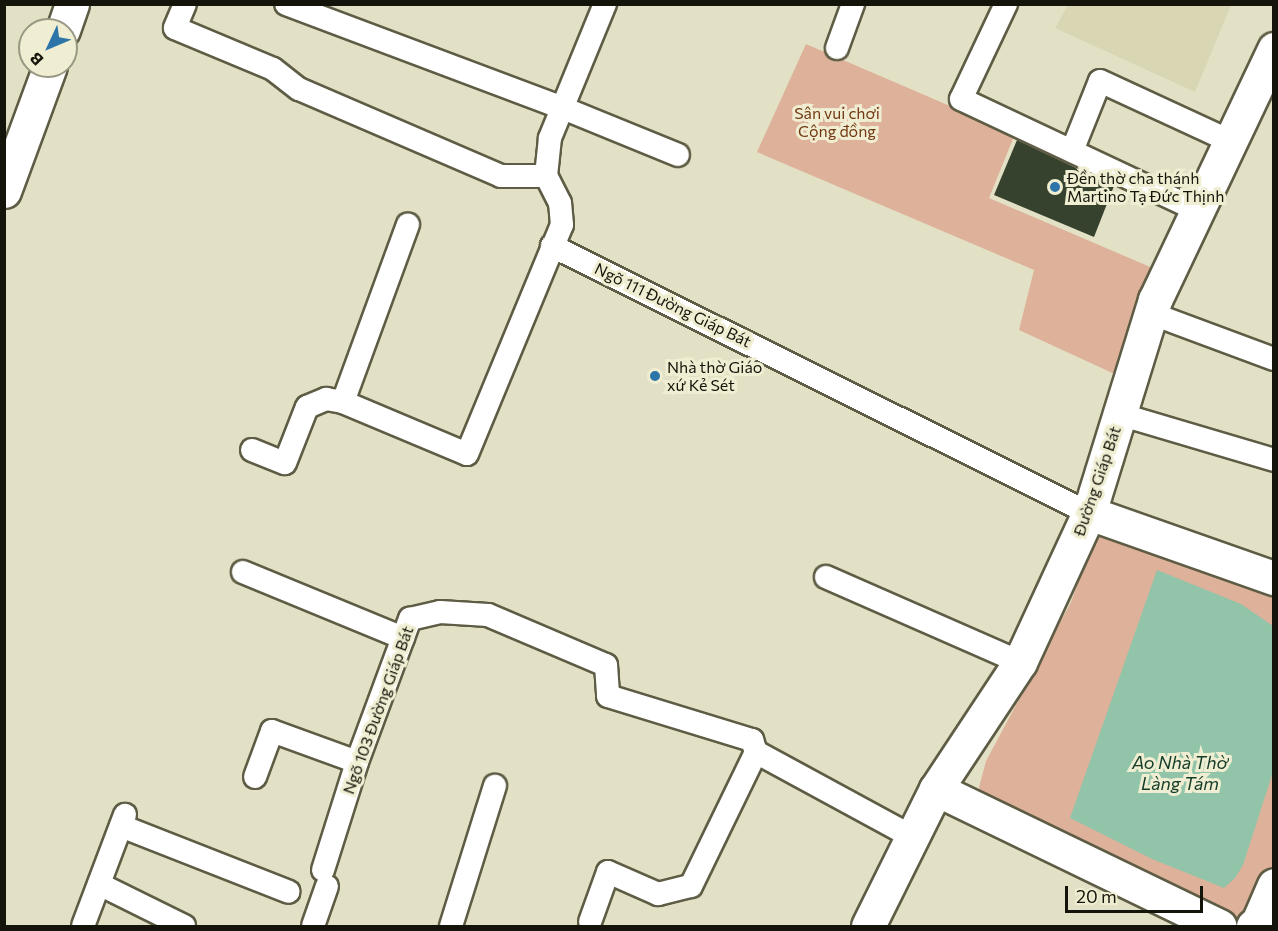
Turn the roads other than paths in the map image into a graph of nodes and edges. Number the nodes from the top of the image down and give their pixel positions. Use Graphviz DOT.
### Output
graph roads {
  1 [pos="185,4"];
  2 [pos="286,4"];
  3 [pos="605,4"];
  4 [pos="853,4"];
  5 [pos="1006,4"];
  6 [pos="837,48"];
  7 [pos="1274,49"];
  8 [pos="46,78"];
  9 [pos="563,108"];
  10 [pos="1230,141"];
  11 [pos="1071,151"];
  12 [pos="678,155"];
  13 [pos="546,176"];
  14 [pos="4,191"];
  15 [pos="1197,210"];
  16 [pos="408,224"];
  17 [pos="552,246"];
  18 [pos="1150,313"];
  19 [pos="1274,359"];
  20 [pos="343,402"];
  21 [pos="1119,414"];
  22 [pos="252,450"];
  23 [pos="1274,460"];
  24 [pos="1089,513"];
  25 [pos="243,572"];
  26 [pos="826,577"];
  27 [pos="1274,578"];
  28 [pos="404,638"];
  29 [pos="1020,662"];
  30 [pos="756,752"];
  31 [pos="357,762"];
  32 [pos="255,777"];
  33 [pos="495,786"];
  34 [pos="936,789"];
  35 [pos="911,836"];
  36 [pos="99,884"];
  37 [pos="1274,885"];
  38 [pos="289,892"];
  39 [pos="590,922"];
  40 [pos="1261,925"];
  41 [pos="869,926"];
  42 [pos="83,927"];
  43 [pos="184,927"];
  44 [pos="314,927"];
  45 [pos="451,927"];
  46 [pos="1220,927"];
  1 -- 13 [label="lane"];
  2 -- 9 [label="lane"];
  3 -- 9 [label="lane"];
  4 -- 6 [label="lane"];
  5 -- 11 [label="lane"];
  7 -- 10 [label="street, Đường Giáp Bát"];
  8 -- 14 [label="street"];
  9 -- 12 [label="lane"];
  9 -- 13 [label="lane"];
  10 -- 11 [label="lane"];
  10 -- 15 [label="street, Đường Giáp Bát"];
  11 -- 15 [label="lane"];
  13 -- 17 [label="lane"];
  15 -- 18 [label="street, Đường Giáp Bát"];
  16 -- 20 [label="lane"];
  17 -- 20 [label="lane"];
  17 -- 24 [label="lane, Ngõ 111 Đường Giáp Bát"];
  18 -- 19 [label="lane"];
  18 -- 21 [label="street, Đường Giáp Bát"];
  20 -- 22 [label="lane"];
  21 -- 23 [label="lane"];
  21 -- 24 [label="street, Đường Giáp Bát"];
  24 -- 27 [label="street"];
  24 -- 29 [label="street, Đường Giáp Bát"];
  25 -- 28 [label="lane"];
  26 -- 29 [label="lane"];
  28 -- 30 [label="lane, Ngõ 103 Đường Giáp Bát"];
  28 -- 31 [label="lane, Ngõ 103 Đường Giáp Bát"];
  29 -- 34 [label="street, Đường Giáp Bát"];
  30 -- 35 [label="lane, Ngõ 103 Đường Giáp Bát"];
  30 -- 39 [label="lane"];
  31 -- 32 [label="lane"];
  31 -- 44 [label="lane, Ngõ 103 Đường Giáp Bát"];
  33 -- 45 [label="lane"];
  34 -- 35 [label="street, Đường Giáp Bát"];
  34 -- 46 [label="street"];
  35 -- 41 [label="street, Đường Giáp Bát"];
  36 -- 38 [label="lane"];
  36 -- 42 [label="lane"];
  36 -- 43 [label="lane"];
  37 -- 40 [label="street"];
}
